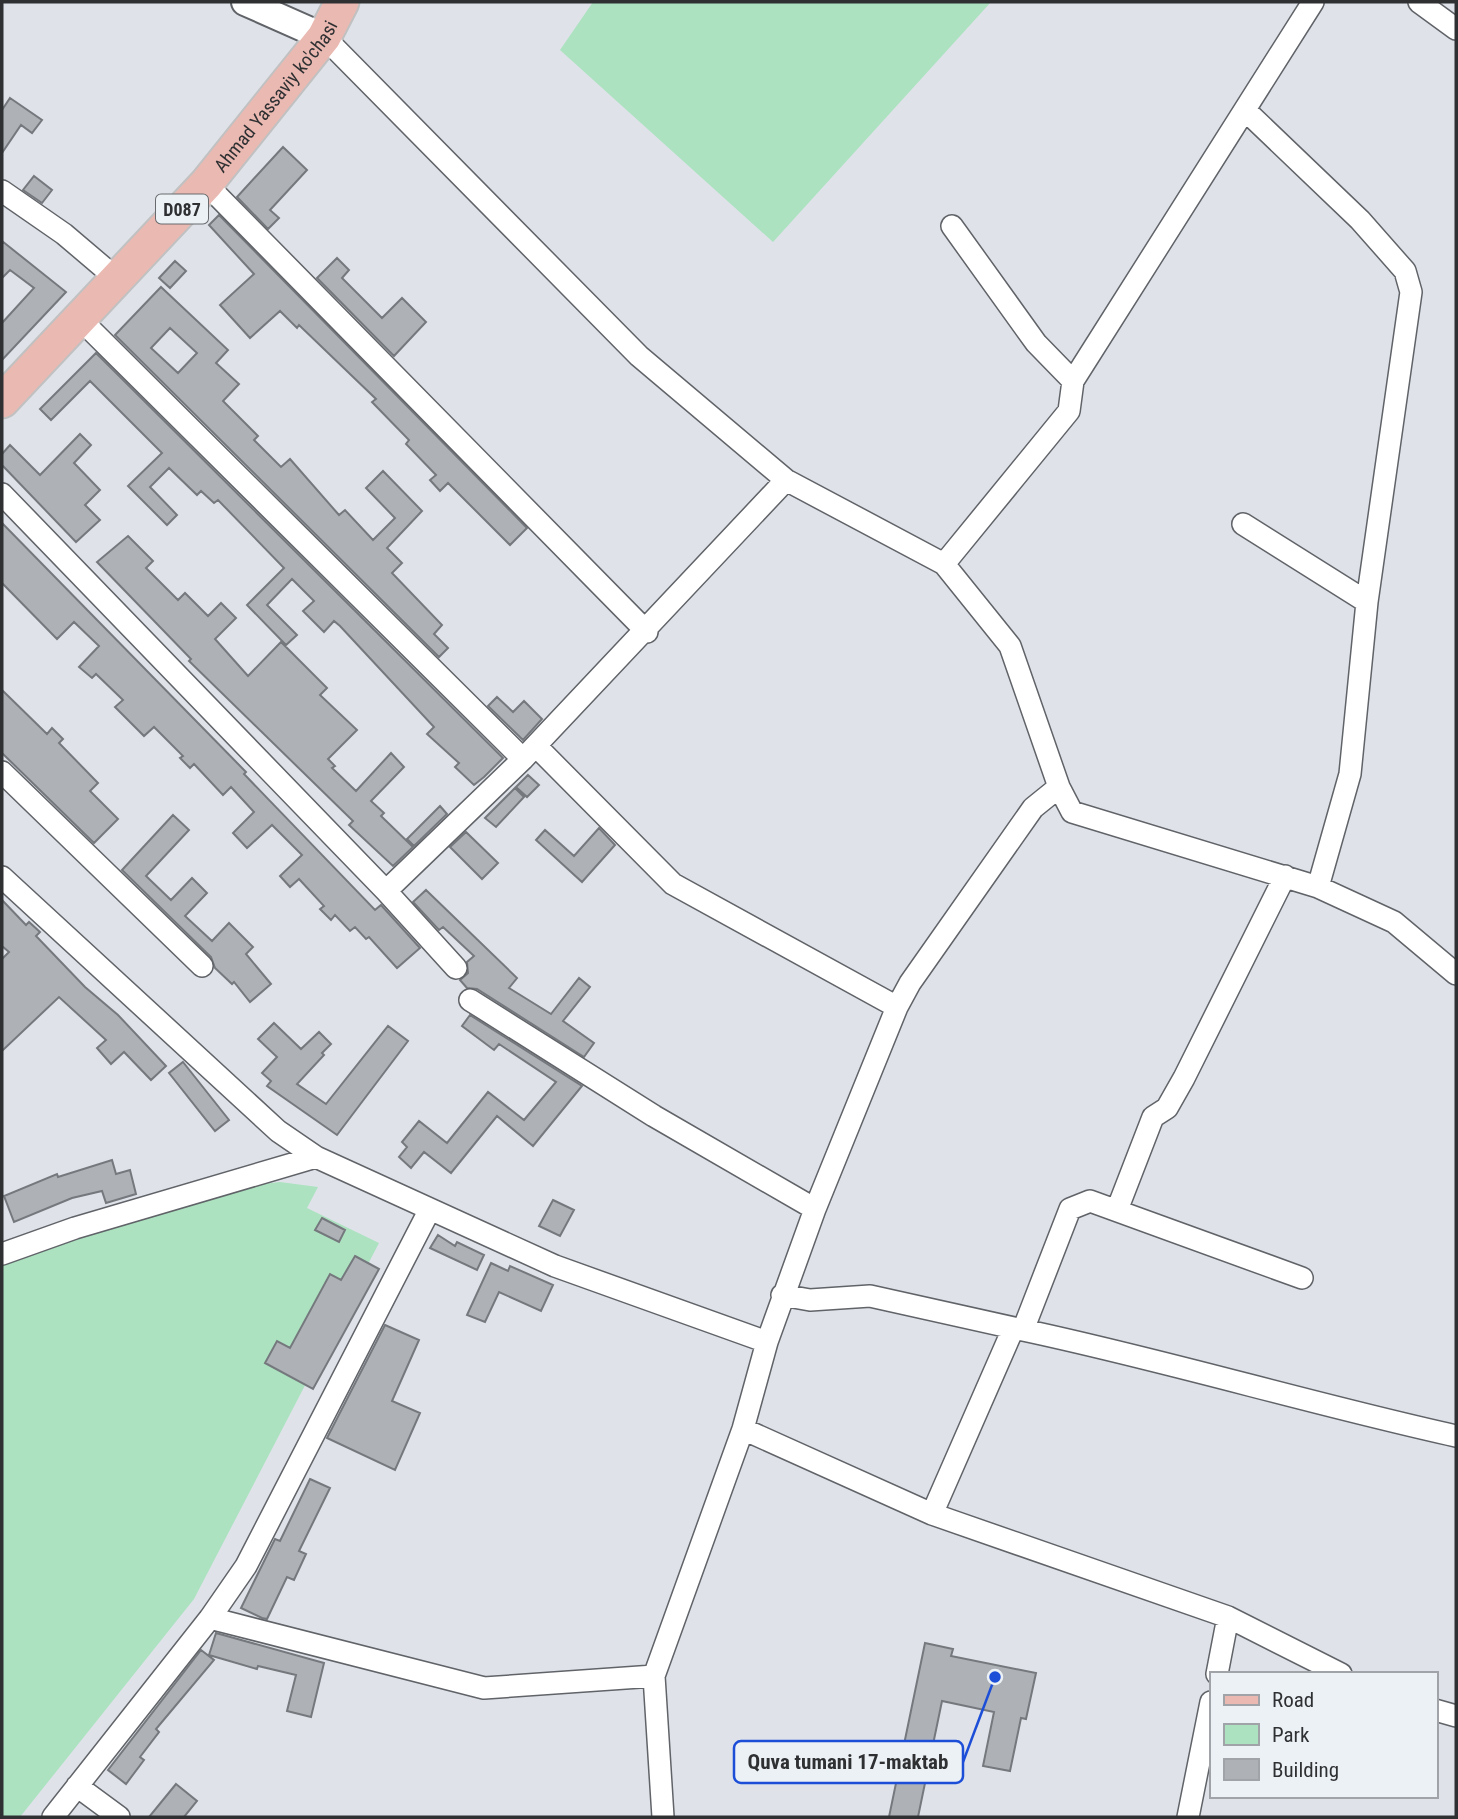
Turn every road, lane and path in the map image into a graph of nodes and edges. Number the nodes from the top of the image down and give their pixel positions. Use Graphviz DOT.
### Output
graph roads {
  1 [pos="245,2"];
  2 [pos="342,2"];
  3 [pos="1313,2"];
  4 [pos="1419,2"];
  5 [pos="1456,29"];
  6 [pos="324,37"];
  7 [pos="1245,110"];
  8 [pos="206,184"];
  9 [pos="2,191"];
  10 [pos="952,226"];
  11 [pos="117,279"];
  12 [pos="79,318"];
  13 [pos="1073,381"];
  14 [pos="2,401"];
  15 [pos="786,480"];
  16 [pos="2,494"];
  17 [pos="1243,524"];
  18 [pos="944,564"];
  19 [pos="1367,602"];
  20 [pos="647,632"];
  21 [pos="530,753"];
  22 [pos="2,772"];
  23 [pos="1059,787"];
  24 [pos="1285,876"];
  25 [pos="2,877"];
  26 [pos="1318,887"];
  27 [pos="386,891"];
  28 [pos="202,966"];
  29 [pos="456,968"];
  30 [pos="1456,974"];
  31 [pos="470,1000"];
  32 [pos="897,1007"];
  33 [pos="316,1157"];
  34 [pos="430,1209"];
  35 [pos="815,1209"];
  36 [pos="1117,1210"];
  37 [pos="2,1254"];
  38 [pos="1302,1278"];
  39 [pos="782,1295"];
  40 [pos="1018,1330"];
  41 [pos="767,1342"];
  42 [pos="743,1429"];
  43 [pos="1456,1436"];
  44 [pos="932,1514"];
  45 [pos="1228,1617"];
  46 [pos="210,1618"];
  47 [pos="1217,1672"];
  48 [pos="1336,1672"];
  49 [pos="654,1676"];
  50 [pos="1210,1707"];
  51 [pos="1437,1711"];
  52 [pos="1456,1716"];
  53 [pos="77,1786"];
  54 [pos="53,1817"];
  55 [pos="118,1817"];
  56 [pos="663,1817"];
  57 [pos="1188,1817"];
  1 -- 6 [label="street"];
  2 -- 6 [label="main road, Ahmad Yassaviy ko'chasi / D087"];
  3 -- 7 [label="street"];
  4 -- 5 [label="street"];
  6 -- 8 [label="main road, Ahmad Yassaviy ko'chasi / D087"];
  6 -- 15 [label="street"];
  7 -- 13 [label="street"];
  7 -- 19 [label="street"];
  8 -- 11 [label="main road, Ahmad Yassaviy ko'chasi / D087"];
  8 -- 20 [label="street"];
  9 -- 11 [label="street"];
  10 -- 13 [label="street"];
  11 -- 12 [label="main road, Ahmad Yassaviy ko'chasi / D087"];
  12 -- 14 [label="main road, Ahmad Yassaviy ko'chasi / D087"];
  12 -- 21 [label="street"];
  13 -- 18 [label="street"];
  15 -- 18 [label="street"];
  15 -- 20 [label="street"];
  16 -- 27 [label="street"];
  17 -- 19 [label="street"];
  18 -- 23 [label="street"];
  19 -- 26 [label="street"];
  20 -- 21 [label="street"];
  21 -- 27 [label="street"];
  21 -- 32 [label="street"];
  22 -- 28 [label="street"];
  23 -- 24 [label="street"];
  23 -- 32 [label="street"];
  24 -- 26 [label="street"];
  24 -- 36 [label="street"];
  25 -- 33 [label="street"];
  26 -- 30 [label="street"];
  27 -- 29 [label="street"];
  31 -- 35 [label="street"];
  32 -- 35 [label="street"];
  33 -- 34 [label="street"];
  33 -- 37 [label="street"];
  34 -- 41 [label="street"];
  34 -- 46 [label="street"];
  35 -- 39 [label="street"];
  36 -- 38 [label="street"];
  36 -- 40 [label="street"];
  39 -- 40 [label="street"];
  39 -- 41 [label="street"];
  40 -- 43 [label="street"];
  40 -- 44 [label="street"];
  41 -- 42 [label="street"];
  42 -- 44 [label="street"];
  42 -- 49 [label="street"];
  44 -- 45 [label="street"];
  45 -- 47 [label="street"];
  45 -- 48 [label="street"];
  46 -- 49 [label="street"];
  46 -- 53 [label="street"];
  49 -- 56 [label="street"];
  50 -- 57 [label="street"];
  51 -- 52 [label="street"];
  53 -- 54 [label="street"];
  53 -- 55 [label="street"];
}
